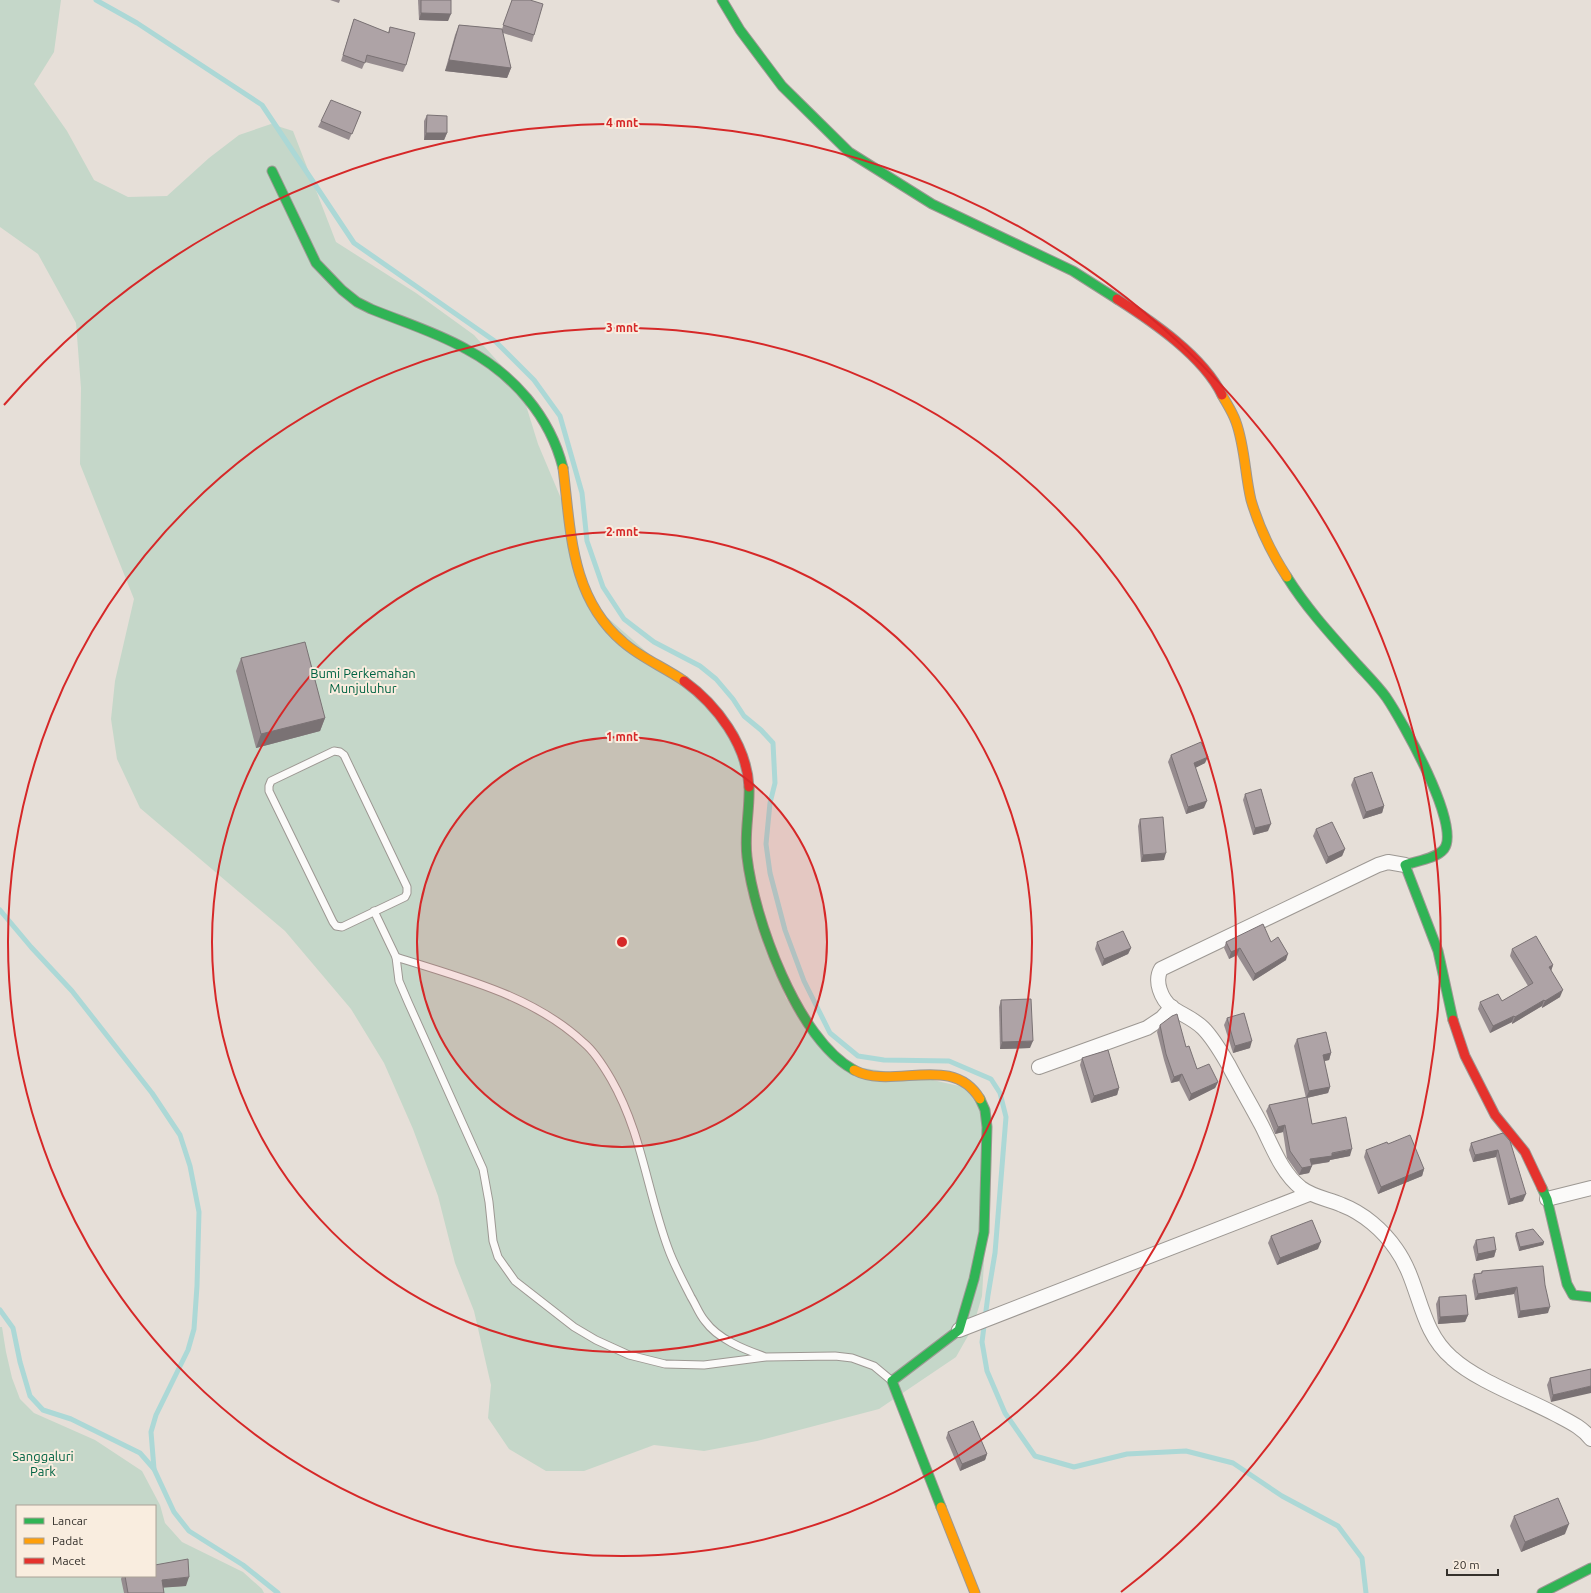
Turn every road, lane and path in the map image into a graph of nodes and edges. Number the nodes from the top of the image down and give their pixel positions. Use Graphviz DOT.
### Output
graph roads {
  1 [pos="722,0"];
  2 [pos="272,171"];
  3 [pos="1405,865"];
  4 [pos="374,911"];
  5 [pos="396,957"];
  6 [pos="1172,1007"];
  7 [pos="1039,1067"];
  8 [pos="1591,1188"];
  9 [pos="1309,1194"];
  10 [pos="1547,1199"];
  11 [pos="1591,1297"];
  12 [pos="965,1327"];
  13 [pos="766,1357"];
  14 [pos="892,1381"];
  15 [pos="1591,1439"];
  16 [pos="1591,1568"];
  17 [pos="975,1593"];
  18 [pos="1542,1593"];
  1 -- 3 [label="street"];
  2 -- 12 [label="street"];
  3 -- 6 [label="street"];
  3 -- 10 [label="street"];
  4 -- 4 [label="lane"];
  4 -- 5 [label="lane"];
  5 -- 13 [label="lane"];
  5 -- 13 [label="lane"];
  6 -- 7 [label="street"];
  6 -- 9 [label="street"];
  8 -- 10 [label="street"];
  9 -- 12 [label="street"];
  9 -- 15 [label="street"];
  10 -- 11 [label="street"];
  12 -- 14 [label="street"];
  13 -- 14 [label="lane"];
  14 -- 17 [label="street"];
  16 -- 18 [label="street"];
}
